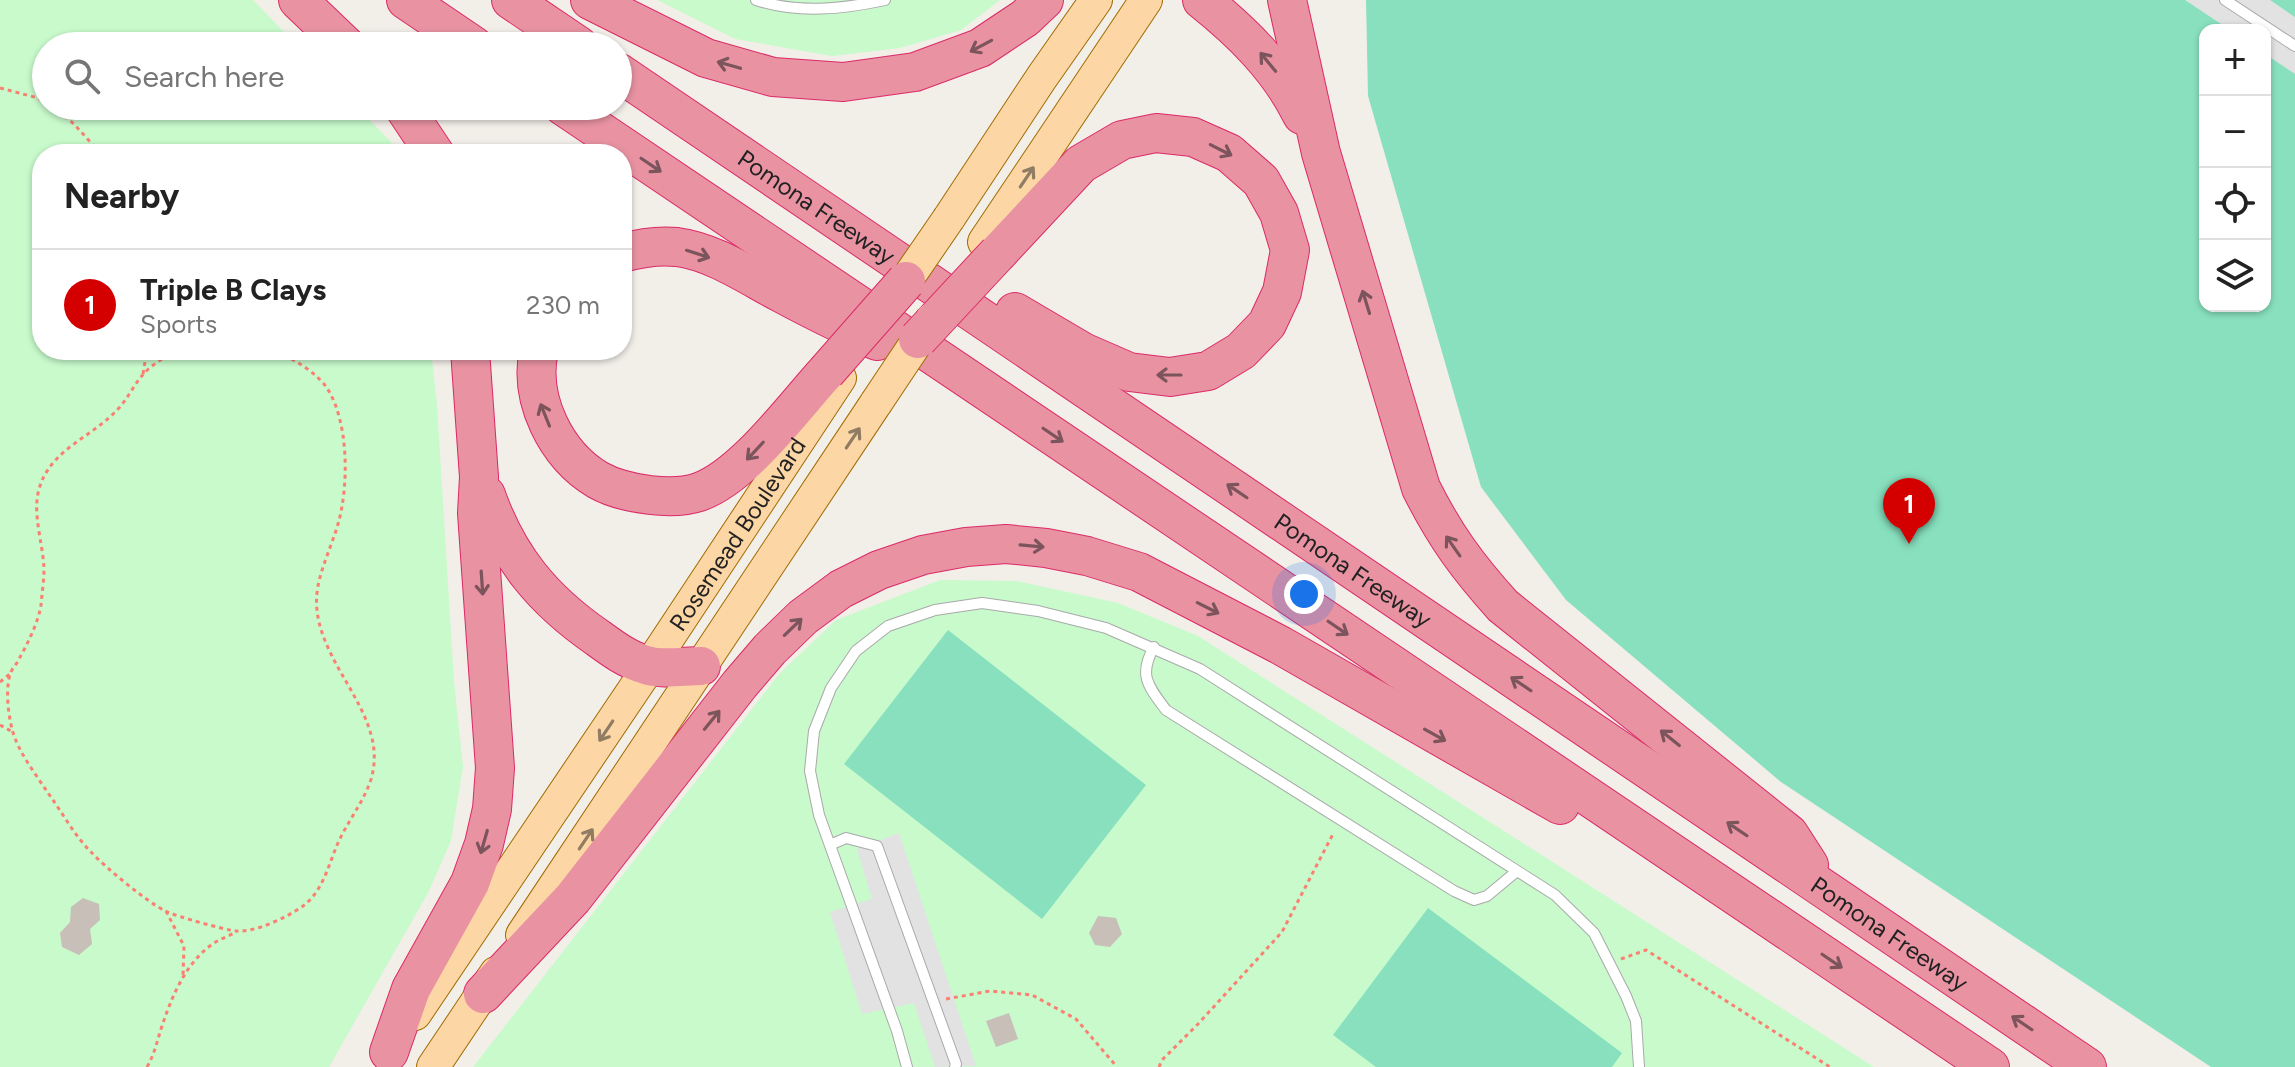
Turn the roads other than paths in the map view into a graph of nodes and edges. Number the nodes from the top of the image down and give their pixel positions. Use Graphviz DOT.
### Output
graph roads {
  1 [pos="298,0"];
  2 [pos="406,0"];
  3 [pos="511,0"];
  4 [pos="590,0"];
  5 [pos="756,0"];
  6 [pos="885,0"];
  7 [pos="1044,0"];
  8 [pos="1096,0"];
  9 [pos="1146,0"];
  10 [pos="1202,0"];
  11 [pos="1287,0"];
  12 [pos="2225,0"];
  13 [pos="331,32"];
  14 [pos="453,32"];
  15 [pos="558,32"];
  16 [pos="2295,46"];
  17 [pos="632,81"];
  18 [pos="412,120"];
  19 [pos="584,120"];
  20 [pos="428,144"];
  21 [pos="619,144"];
  22 [pos="725,144"];
  23 [pos="632,152"];
  24 [pos="1321,153"];
  25 [pos="991,247"];
  26 [pos="632,251"];
  27 [pos="906,281"];
  28 [pos="918,339"];
  29 [pos="471,360"];
  30 [pos="538,360"];
  31 [pos="833,375"];
  32 [pos="1013,409"];
  33 [pos="479,477"];
  34 [pos="1154,647"];
  35 [pos="701,666"];
  36 [pos="649,667"];
  37 [pos="830,845"];
  38 [pos="1517,871"];
  39 [pos="1824,889"];
  40 [pos="1800,939"];
  41 [pos="483,994"];
  42 [pos="384,1059"];
  43 [pos="433,1067"];
  44 [pos="907,1067"];
  45 [pos="955,1067"];
  46 [pos="1639,1067"];
  47 [pos="1990,1067"];
  48 [pos="2087,1067"];
  1 -- 13 [label="highway"];
  2 -- 14 [label="highway"];
  3 -- 15 [label="highway"];
  7 -- 4 [label="highway, one-way"];
  5 -- 6 [label="lane"];
  8 -- 27 [label="main road, bridge"];
  25 -- 9 [label="main road, one-way"];
  24 -- 10 [label="highway, one-way"];
  11 -- 24 [label="highway"];
  12 -- 16 [label="lane"];
  17 -- 22 [label="highway, Pomona Freeway"];
  18 -- 20 [label="highway"];
  19 -- 21 [label="highway, one-way"];
  25 -- 22 [label="highway, one-way"];
  39 -- 22 [label="highway, Pomona Freeway, one-way"];
  23 -- 32 [label="highway, one-way"];
  39 -- 24 [label="highway, one-way"];
  25 -- 28 [label="highway, bridge"];
  26 -- 32 [label="highway, one-way"];
  27 -- 31 [label="highway, bridge"];
  35 -- 28 [label="main road, Rosemead Boulevard, one-way, bridge"];
  29 -- 33 [label="highway"];
  31 -- 30 [label="highway, one-way"];
  31 -- 36 [label="main road, Rosemead Boulevard"];
  32 -- 40 [label="highway, one-way"];
  33 -- 36 [label="highway"];
  33 -- 42 [label="highway, one-way"];
  34 -- 37 [label="lane"];
  34 -- 38 [label="lane"];
  34 -- 38 [label="lane"];
  35 -- 36 [label="highway"];
  41 -- 35 [label="main road, Rosemead Boulevard, one-way"];
  36 -- 42 [label="main road, Rosemead Boulevard, one-way"];
  37 -- 44 [label="lane"];
  37 -- 45 [label="lane"];
  38 -- 46 [label="lane"];
  48 -- 39 [label="highway, Pomona Freeway, one-way"];
  41 -- 40 [label="highway, one-way"];
  40 -- 47 [label="highway, one-way"];
  41 -- 43 [label="main road, Rosemead Boulevard"];
}
